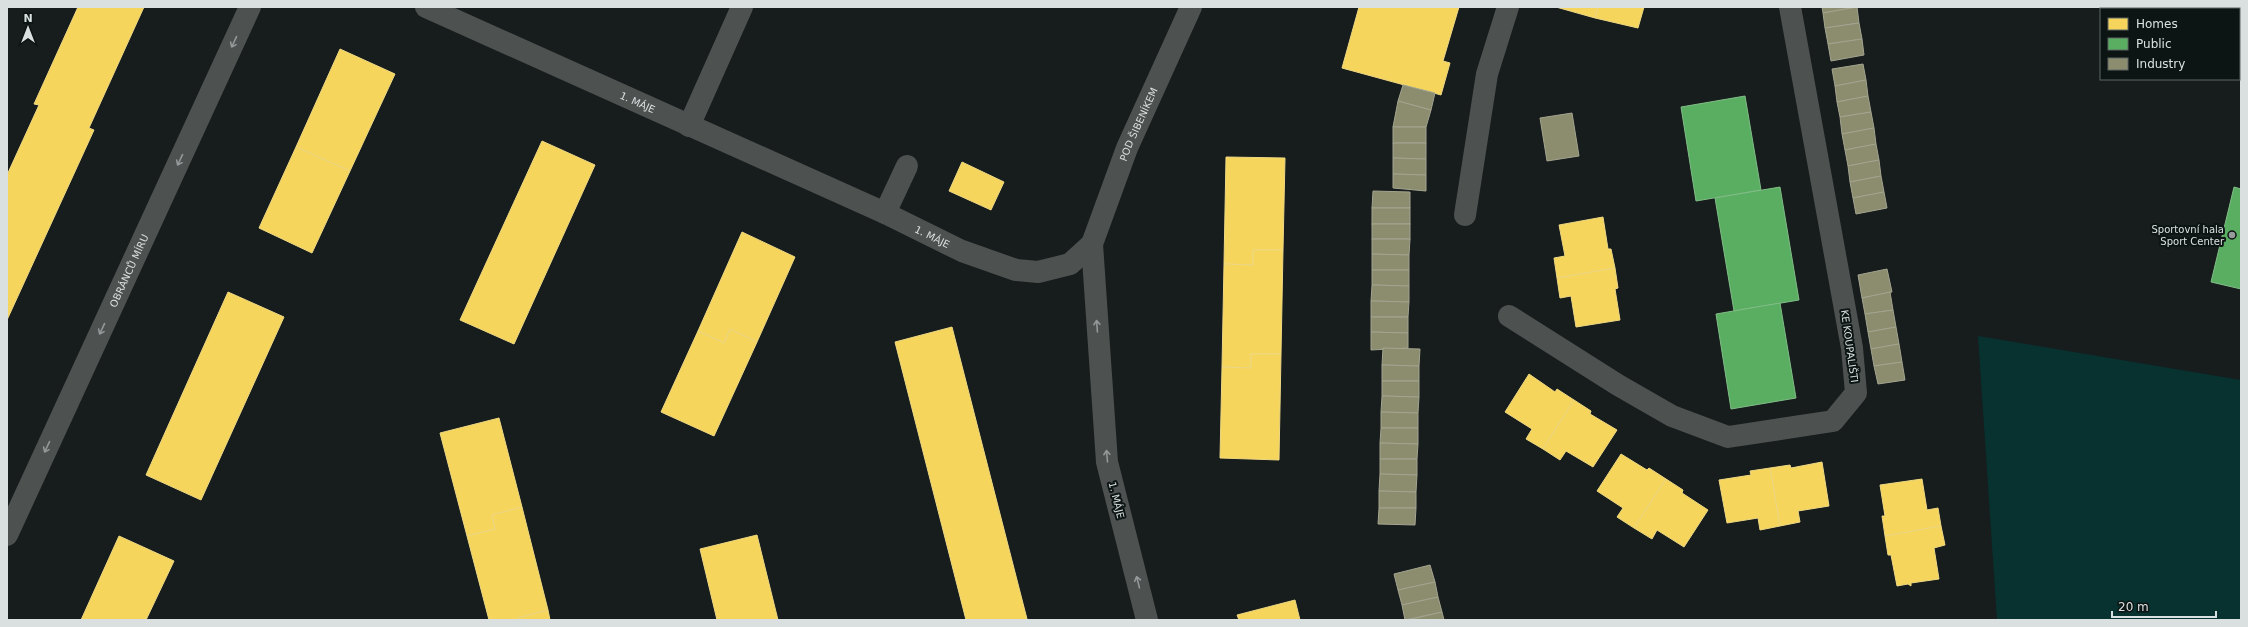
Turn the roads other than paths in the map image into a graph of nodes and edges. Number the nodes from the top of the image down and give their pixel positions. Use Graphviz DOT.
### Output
graph roads {
  1 [pos="250,7"];
  2 [pos="426,7"];
  3 [pos="742,7"];
  4 [pos="1191,7"];
  5 [pos="1508,7"];
  6 [pos="1790,7"];
  7 [pos="689,126"];
  8 [pos="907,166"];
  9 [pos="885,213"];
  10 [pos="1465,215"];
  11 [pos="1092,244"];
  12 [pos="1509,316"];
  13 [pos="7,535"];
  14 [pos="1148,620"];
  1 -- 13 [label="street, OBRÁNCŮ MÍRU, one-way"];
  2 -- 7 [label="street, 1. MÁJE"];
  3 -- 7 [label="street"];
  4 -- 11 [label="street, POD ŠIBENÍKEM"];
  5 -- 10 [label="street"];
  6 -- 12 [label="street, KE KOUPALIŠTI"];
  7 -- 9 [label="street, 1. MÁJE"];
  8 -- 9 [label="street"];
  9 -- 11 [label="street, 1. MÁJE"];
  14 -- 11 [label="street, 1. MÁJE, one-way"];
}
